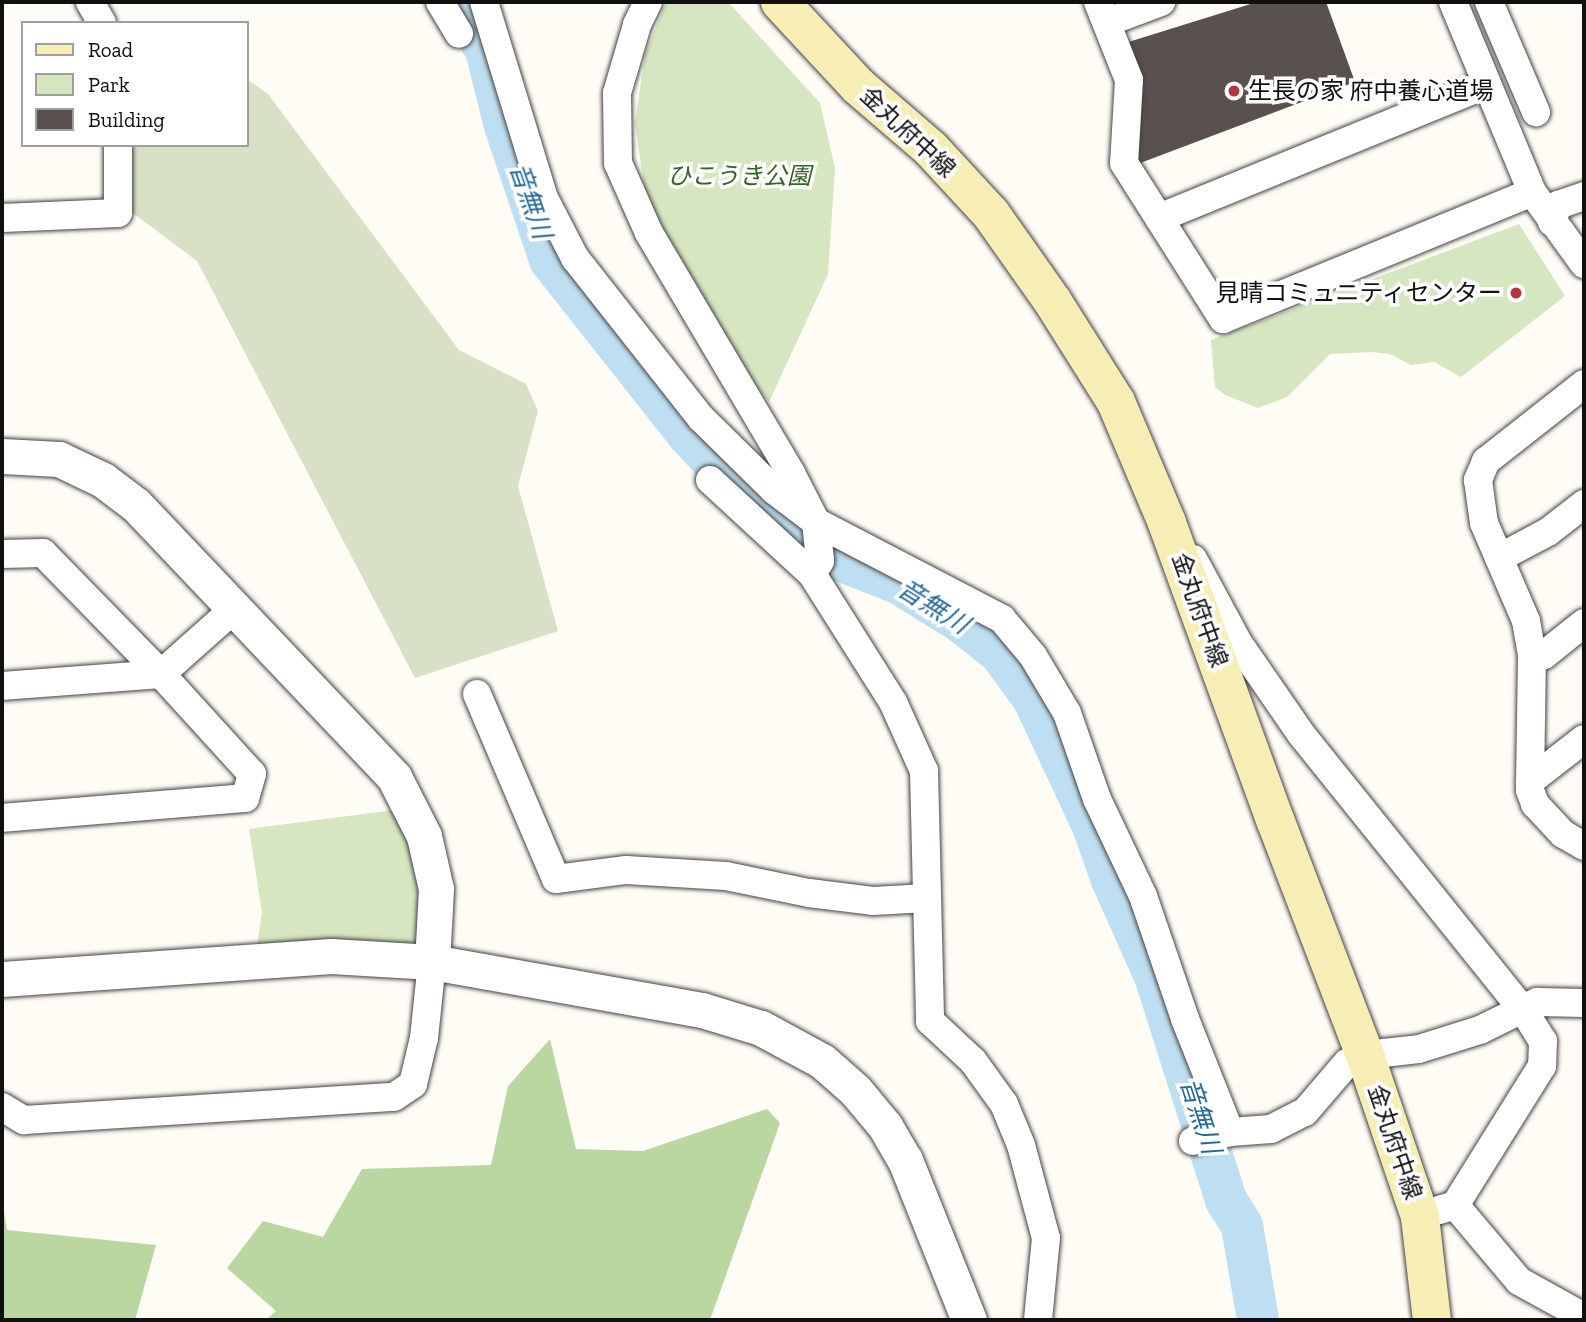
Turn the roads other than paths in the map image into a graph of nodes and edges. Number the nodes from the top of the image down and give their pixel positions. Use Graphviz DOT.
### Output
graph roads {
  1 [pos="90,2"];
  2 [pos="440,2"];
  3 [pos="484,2"];
  4 [pos="648,2"];
  5 [pos="780,2"];
  6 [pos="1161,2"];
  7 [pos="1453,2"];
  8 [pos="1498,4"];
  9 [pos="1103,12"];
  10 [pos="101,21"];
  11 [pos="459,34"];
  12 [pos="1487,83"];
  13 [pos="1536,112"];
  14 [pos="118,147"];
  15 [pos="1532,192"];
  16 [pos="1584,196"];
  17 [pos="2,218"];
  18 [pos="1159,218"];
  19 [pos="1552,222"];
  20 [pos="1584,264"];
  21 [pos="1584,384"];
  22 [pos="2,456"];
  23 [pos="710,480"];
  24 [pos="1584,504"];
  25 [pos="816,522"];
  26 [pos="1167,523"];
  27 [pos="2,554"];
  28 [pos="1499,558"];
  29 [pos="816,567"];
  30 [pos="234,608"];
  31 [pos="1584,623"];
  32 [pos="1532,656"];
  33 [pos="161,674"];
  34 [pos="2,686"];
  35 [pos="477,694"];
  36 [pos="1584,739"];
  37 [pos="1530,780"];
  38 [pos="2,818"];
  39 [pos="1584,846"];
  40 [pos="927,898"];
  41 [pos="432,962"];
  42 [pos="2,979"];
  43 [pos="1584,1003"];
  44 [pos="1524,1011"];
  45 [pos="1366,1055"];
  46 [pos="2,1107"];
  47 [pos="1230,1132"];
  48 [pos="1193,1141"];
  49 [pos="1437,1211"];
  50 [pos="1584,1317"];
  51 [pos="969,1320"];
  52 [pos="1038,1320"];
  53 [pos="1432,1320"];
  1 -- 10 [label="street"];
  2 -- 11 [label="street"];
  3 -- 25 [label="street"];
  4 -- 25 [label="street"];
  5 -- 26 [label="main road, 金丸府中線"];
  6 -- 9 [label="street"];
  7 -- 12 [label="street"];
  8 -- 13 [label="street"];
  9 -- 18 [label="street"];
  12 -- 15 [label="street"];
  12 -- 18 [label="street"];
  14 -- 17 [label="street"];
  15 -- 18 [label="street"];
  15 -- 19 [label="street"];
  16 -- 19 [label="street"];
  19 -- 20 [label="street"];
  21 -- 28 [label="street"];
  22 -- 30 [label="street"];
  23 -- 29 [label="street"];
  24 -- 28 [label="street"];
  25 -- 29 [label="street"];
  25 -- 47 [label="street"];
  26 -- 44 [label="street"];
  26 -- 45 [label="main road, 金丸府中線"];
  27 -- 33 [label="street"];
  28 -- 32 [label="street"];
  29 -- 40 [label="street"];
  30 -- 33 [label="street"];
  30 -- 41 [label="street"];
  31 -- 32 [label="street"];
  32 -- 37 [label="street"];
  33 -- 34 [label="street"];
  33 -- 38 [label="street"];
  35 -- 40 [label="street"];
  36 -- 37 [label="street"];
  37 -- 39 [label="street"];
  40 -- 52 [label="street"];
  41 -- 42 [label="street"];
  41 -- 46 [label="street"];
  41 -- 51 [label="street"];
  43 -- 44 [label="street"];
  44 -- 45 [label="street"];
  44 -- 49 [label="street"];
  45 -- 47 [label="street"];
  45 -- 49 [label="main road, 金丸府中線"];
  47 -- 48 [label="street"];
  49 -- 50 [label="street"];
  49 -- 53 [label="main road, 金丸府中線"];
}
